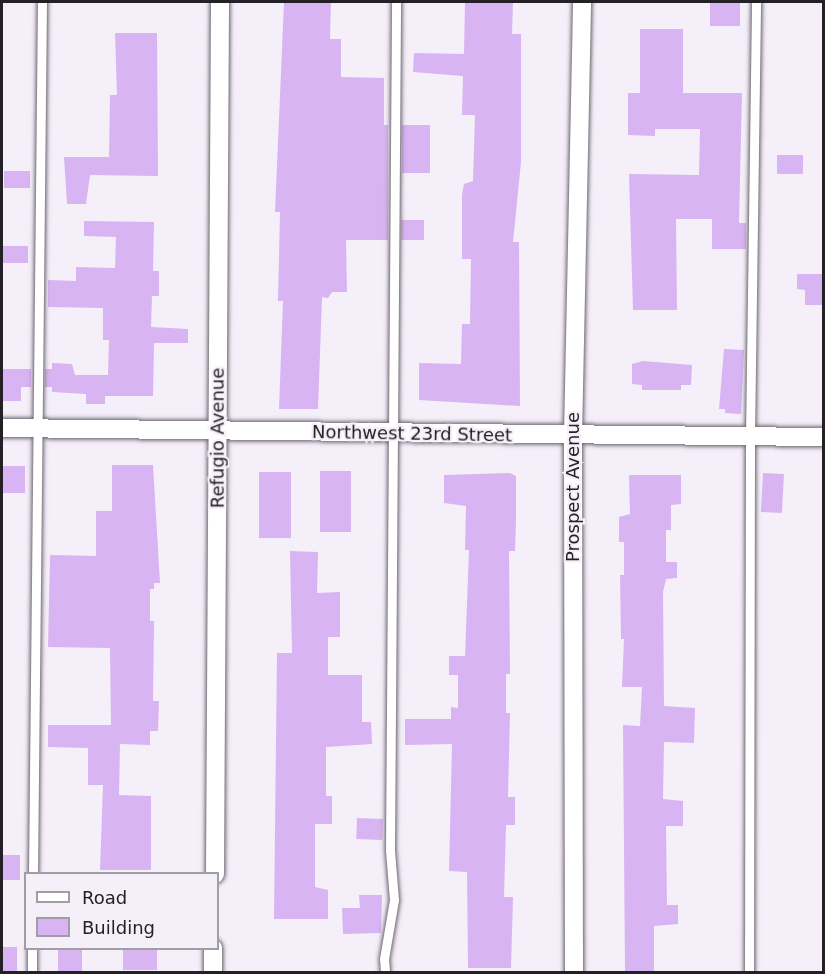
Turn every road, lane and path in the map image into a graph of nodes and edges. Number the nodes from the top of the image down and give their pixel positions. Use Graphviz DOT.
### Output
graph roads {
  1 [pos="42,2"];
  2 [pos="220,2"];
  3 [pos="396,2"];
  4 [pos="582,2"];
  5 [pos="756,2"];
  6 [pos="2,428"];
  7 [pos="37,428"];
  8 [pos="218,432"];
  9 [pos="393,434"];
  10 [pos="573,436"];
  11 [pos="750,437"];
  12 [pos="824,437"];
  13 [pos="33,872"];
  14 [pos="214,872"];
  15 [pos="32,950"];
  16 [pos="213,950"];
  17 [pos="32,972"];
  18 [pos="213,972"];
  19 [pos="385,972"];
  20 [pos="574,972"];
  21 [pos="749,972"];
  1 -- 7 [label="lane"];
  2 -- 8 [label="street, Refugio Avenue"];
  3 -- 9 [label="lane"];
  4 -- 10 [label="street, Prospect Avenue"];
  5 -- 11 [label="lane"];
  6 -- 7 [label="street, Northwest 23rd Street"];
  7 -- 8 [label="street, Northwest 23rd Street"];
  7 -- 13 [label="lane"];
  8 -- 9 [label="street, Northwest 23rd Street"];
  8 -- 14 [label="street, Refugio Avenue"];
  9 -- 10 [label="street, Northwest 23rd Street"];
  9 -- 19 [label="lane"];
  10 -- 11 [label="street, Northwest 23rd Street"];
  10 -- 20 [label="street, Prospect Avenue"];
  11 -- 12 [label="street, Northwest 23rd Street"];
  11 -- 21 [label="lane"];
  15 -- 17 [label="lane"];
  16 -- 18 [label="street"];
}
